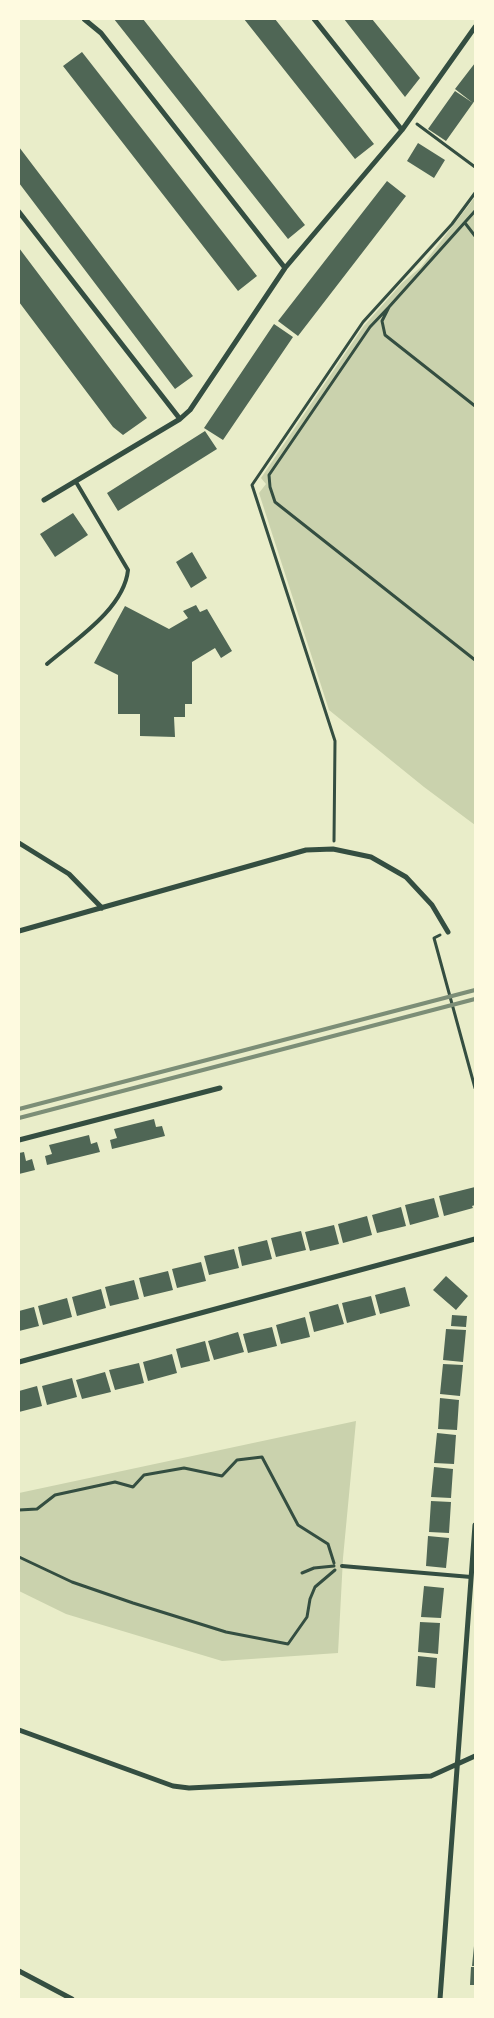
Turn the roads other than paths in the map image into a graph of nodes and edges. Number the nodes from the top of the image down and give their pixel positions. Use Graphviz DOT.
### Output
graph roads {
  1 [pos="84,19"];
  2 [pos="314,19"];
  3 [pos="475,27"];
  4 [pos="402,130"];
  5 [pos="19,212"];
  6 [pos="285,268"];
  7 [pos="180,419"];
  8 [pos="76,482"];
  9 [pos="44,500"];
  10 [pos="47,664"];
  11 [pos="19,843"];
  12 [pos="102,908"];
  13 [pos="19,931"];
  14 [pos="448,932"];
  15 [pos="220,1088"];
  16 [pos="19,1140"];
  17 [pos="475,1239"];
  18 [pos="19,1362"];
  19 [pos="475,1525"];
  20 [pos="342,1566"];
  21 [pos="471,1577"];
  22 [pos="19,1730"];
  23 [pos="475,1756"];
  24 [pos="456,1765"];
  25 [pos="19,1971"];
  26 [pos="72,1999"];
  27 [pos="440,1999"];
  1 -- 6 [label="street"];
  2 -- 4 [label="street"];
  3 -- 4 [label="street"];
  4 -- 6 [label="street"];
  5 -- 7 [label="street"];
  6 -- 7 [label="street"];
  7 -- 8 [label="street"];
  8 -- 9 [label="street"];
  8 -- 10 [label="lane"];
  11 -- 12 [label="street"];
  12 -- 13 [label="street"];
  12 -- 14 [label="street"];
  15 -- 16 [label="street"];
  17 -- 18 [label="street"];
  19 -- 21 [label="street"];
  20 -- 21 [label="lane"];
  21 -- 24 [label="street"];
  22 -- 24 [label="street"];
  23 -- 24 [label="street"];
  24 -- 27 [label="street"];
  25 -- 26 [label="street"];
}
